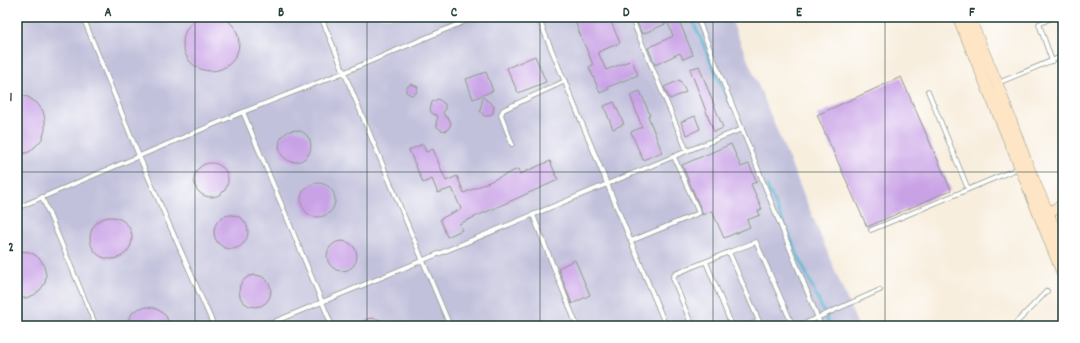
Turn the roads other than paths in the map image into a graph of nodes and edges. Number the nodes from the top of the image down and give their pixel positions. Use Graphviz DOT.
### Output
graph roads {
  1 [pos="83,17"];
  2 [pos="321,17"];
  3 [pos="456,17"];
  4 [pos="475,17"];
  5 [pos="538,17"];
  6 [pos="631,17"];
  7 [pos="697,17"];
  8 [pos="958,17"];
  9 [pos="969,17"];
  10 [pos="1053,17"];
  11 [pos="459,24"];
  12 [pos="1063,56"];
  13 [pos="1052,61"];
  14 [pos="345,72"];
  15 [pos="565,81"];
  16 [pos="992,86"];
  17 [pos="928,91"];
  18 [pos="243,112"];
  19 [pos="742,129"];
  20 [pos="512,144"];
  21 [pos="687,151"];
  22 [pos="139,156"];
  23 [pos="674,156"];
  24 [pos="1024,165"];
  25 [pos="607,184"];
  26 [pos="968,189"];
  27 [pos="42,197"];
  28 [pos="1063,205"];
  29 [pos="17,208"];
  30 [pos="533,215"];
  31 [pos="1044,215"];
  32 [pos="1054,225"];
  33 [pos="871,230"];
  34 [pos="631,241"];
  35 [pos="1063,248"];
  36 [pos="729,252"];
  37 [pos="423,260"];
  38 [pos="706,262"];
  39 [pos="1063,275"];
  40 [pos="880,290"];
  41 [pos="1047,291"];
  42 [pos="321,302"];
  43 [pos="818,318"];
  44 [pos="758,321"];
  45 [pos="96,326"];
  46 [pos="214,326"];
  47 [pos="264,326"];
  48 [pos="332,326"];
  49 [pos="450,326"];
  50 [pos="577,326"];
  51 [pos="666,326"];
  52 [pos="692,326"];
  53 [pos="732,326"];
  54 [pos="747,326"];
  55 [pos="761,326"];
  56 [pos="793,326"];
  57 [pos="799,326"];
  58 [pos="821,326"];
  59 [pos="1013,326"];
  1 -- 22 [label="lane"];
  2 -- 14 [label="lane"];
  3 -- 11 [label="lane"];
  4 -- 11 [label="lane"];
  5 -- 15 [label="lane"];
  6 -- 21 [label="lane"];
  7 -- 19 [label="lane"];
  8 -- 16 [label="main road"];
  9 -- 16 [label="main road"];
  10 -- 13 [label="lane"];
  11 -- 14 [label="lane"];
  12 -- 13 [label="lane"];
  13 -- 16 [label="lane"];
  14 -- 18 [label="lane"];
  14 -- 37 [label="lane"];
  15 -- 20 [label="lane"];
  15 -- 25 [label="lane"];
  16 -- 24 [label="main road"];
  17 -- 26 [label="lane"];
  18 -- 22 [label="lane"];
  18 -- 42 [label="lane"];
  19 -- 21 [label="lane"];
  19 -- 43 [label="lane"];
  21 -- 23 [label="lane"];
  22 -- 27 [label="lane"];
  22 -- 46 [label="lane"];
  23 -- 25 [label="lane"];
  23 -- 34 [label="lane"];
  24 -- 26 [label="lane"];
  24 -- 31 [label="main road"];
  25 -- 30 [label="lane"];
  25 -- 34 [label="lane"];
  26 -- 33 [label="lane"];
  27 -- 29 [label="lane"];
  27 -- 45 [label="lane"];
  28 -- 31 [label="main road"];
  30 -- 37 [label="lane"];
  30 -- 50 [label="lane"];
  31 -- 32 [label="main road"];
  32 -- 35 [label="main road"];
  32 -- 39 [label="main road"];
  34 -- 51 [label="lane"];
  36 -- 38 [label="lane"];
  36 -- 44 [label="lane"];
  36 -- 56 [label="lane"];
  37 -- 42 [label="lane"];
  37 -- 49 [label="lane"];
  38 -- 52 [label="lane"];
  38 -- 53 [label="lane"];
  40 -- 43 [label="lane"];
  41 -- 59 [label="lane"];
  42 -- 47 [label="lane"];
  42 -- 48 [label="lane"];
  43 -- 57 [label="lane"];
  43 -- 58 [label="lane"];
  44 -- 54 [label="lane"];
  44 -- 55 [label="lane"];
}
